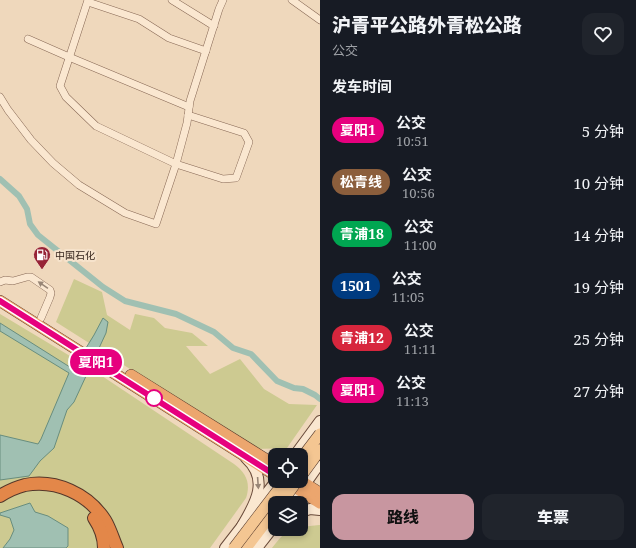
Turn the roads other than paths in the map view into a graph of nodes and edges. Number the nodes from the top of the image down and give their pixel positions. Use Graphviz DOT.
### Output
graph roads {
  1 [pos="172,0"];
  2 [pos="223,0"];
  3 [pos="292,0"];
  4 [pos="88,1"];
  5 [pos="320,20"];
  6 [pos="214,26"];
  7 [pos="28,39"];
  8 [pos="206,51"];
  9 [pos="69,57"];
  10 [pos="0,97"];
  11 [pos="189,107"];
  12 [pos="188,115"];
  13 [pos="176,164"];
  14 [pos="0,282"];
  15 [pos="0,292"];
  16 [pos="0,301"];
  17 [pos="41,318"];
  18 [pos="80,347"];
  19 [pos="97,358"];
  20 [pos="317,428"];
  21 [pos="305,442"];
  22 [pos="299,448"];
  23 [pos="301,448"];
  24 [pos="307,448"];
  25 [pos="320,449"];
  26 [pos="238,452"];
  27 [pos="258,454"];
  28 [pos="268,456"];
  29 [pos="268,460"];
  30 [pos="320,462"];
  31 [pos="308,464"];
  32 [pos="308,468"];
  33 [pos="268,471"];
  34 [pos="308,471"];
  35 [pos="320,478"];
  36 [pos="271,488"];
  37 [pos="284,488"];
  38 [pos="288,488"];
  39 [pos="301,488"];
  40 [pos="308,488"];
  41 [pos="320,493"];
  42 [pos="0,496"];
  43 [pos="320,503"];
  44 [pos="0,504"];
  45 [pos="308,510"];
  46 [pos="320,510"];
  47 [pos="253,511"];
  48 [pos="268,519"];
  49 [pos="242,526"];
  50 [pos="268,534"];
  51 [pos="104,548"];
  52 [pos="117,548"];
  53 [pos="225,548"];
  54 [pos="234,548"];
  55 [pos="246,548"];
  56 [pos="257,548"];
  1 -- 6 [label="street"];
  2 -- 6 [label="street"];
  3 -- 5 [label="street"];
  4 -- 8 [label="street"];
  4 -- 9 [label="street"];
  6 -- 8 [label="street"];
  7 -- 9 [label="street"];
  8 -- 11 [label="street"];
  9 -- 11 [label="street"];
  9 -- 13 [label="street"];
  10 -- 13 [label="street"];
  11 -- 12 [label="street"];
  12 -- 13 [label="street"];
  12 -- 13 [label="street"];
  17 -- 14 [label="street, one-way"];
  15 -- 17 [label="highway"];
  16 -- 18 [label="highway"];
  17 -- 18 [label="highway"];
  18 -- 19 [label="highway"];
  19 -- 26 [label="highway"];
  19 -- 27 [label="highway"];
  20 -- 21 [label="main road"];
  20 -- 24 [label="main road, bridge"];
  20 -- 25 [label="main road"];
  21 -- 22 [label="main road"];
  21 -- 23 [label="main road"];
  25 -- 31 [label="main road, bridge"];
  26 -- 33 [label="highway"];
  26 -- 49 [label="main road, one-way"];
  27 -- 28 [label="main road"];
  27 -- 29 [label="highway"];
  30 -- 32 [label="main road"];
  30 -- 34 [label="main road"];
  30 -- 35 [label="main road"];
  36 -- 47 [label="main road"];
  37 -- 47 [label="main road"];
  38 -- 54 [label="main road, bridge"];
  39 -- 43 [label="highway"];
  40 -- 41 [label="highway"];
  42 -- 52 [label="highway"];
  44 -- 51 [label="highway"];
  45 -- 46 [label="main road"];
  47 -- 49 [label="main road"];
  48 -- 55 [label="main road"];
  49 -- 53 [label="main road"];
  50 -- 56 [label="main road"];
}
